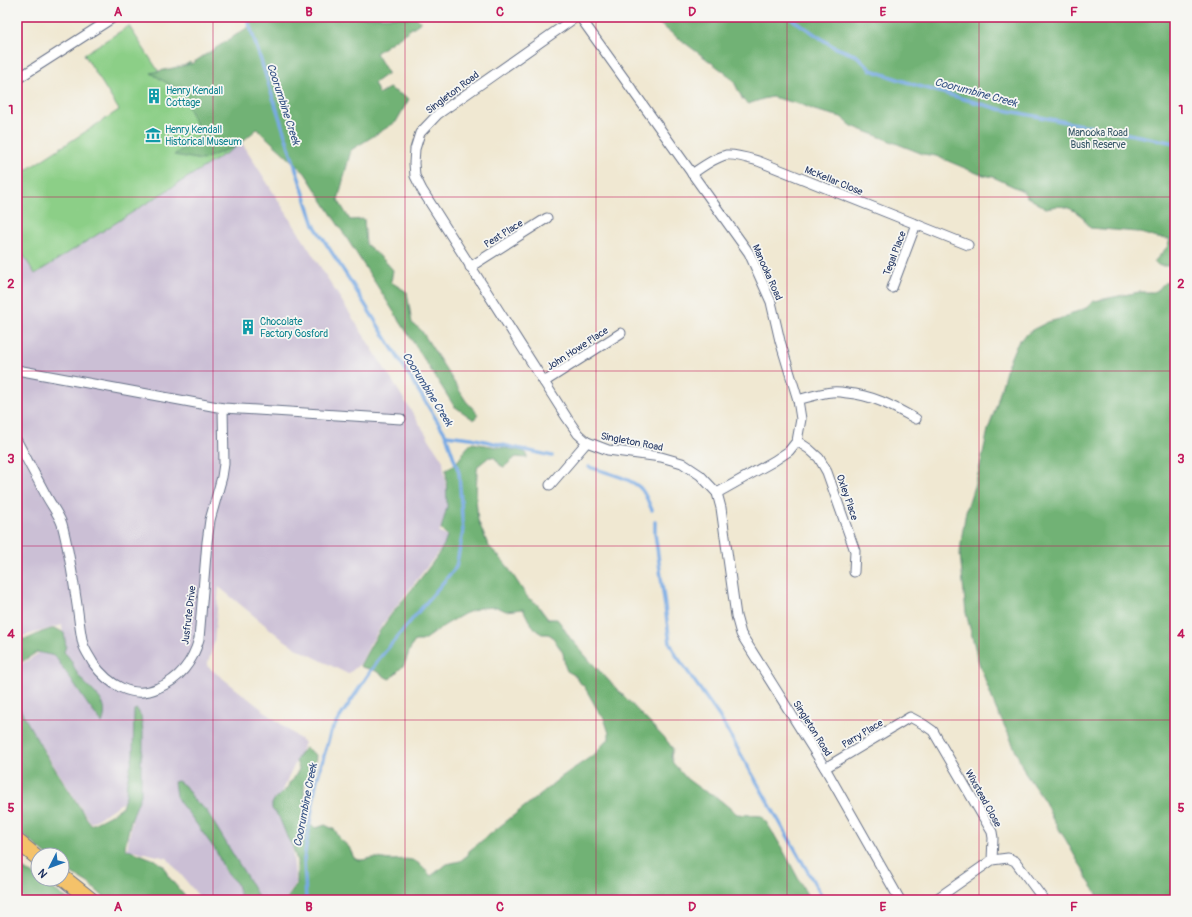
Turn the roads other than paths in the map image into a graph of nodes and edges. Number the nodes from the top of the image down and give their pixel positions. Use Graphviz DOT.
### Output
graph roads {
  1 [pos="114,17"];
  2 [pos="576,17"];
  3 [pos="580,17"];
  4 [pos="17,79"];
  5 [pos="692,174"];
  6 [pos="547,218"];
  7 [pos="916,224"];
  8 [pos="968,245"];
  9 [pos="470,267"];
  10 [pos="892,288"];
  11 [pos="621,333"];
  12 [pos="17,370"];
  13 [pos="544,382"];
  14 [pos="798,400"];
  15 [pos="223,408"];
  16 [pos="401,419"];
  17 [pos="916,419"];
  18 [pos="17,441"];
  19 [pos="797,441"];
  20 [pos="587,442"];
  21 [pos="550,485"];
  22 [pos="717,493"];
  23 [pos="854,572"];
  24 [pos="910,717"];
  25 [pos="825,768"];
  26 [pos="17,842"];
  27 [pos="30,852"];
  28 [pos="992,860"];
  29 [pos="70,883"];
  30 [pos="91,900"];
  31 [pos="900,900"];
  32 [pos="935,900"];
  33 [pos="1044,900"];
  1 -- 4 [label="street"];
  2 -- 9 [label="street, Singleton Road"];
  3 -- 5 [label="street, Manooka Road"];
  5 -- 7 [label="street, McKellar Close"];
  5 -- 14 [label="street, Manooka Road"];
  6 -- 9 [label="street, Peat Place"];
  7 -- 8 [label="street, McKellar Close"];
  7 -- 10 [label="street, Tegal Place"];
  9 -- 13 [label="street, Singleton Road"];
  11 -- 13 [label="street, John Howe Place"];
  12 -- 15 [label="street"];
  13 -- 20 [label="street, Singleton Road"];
  14 -- 17 [label="street"];
  14 -- 19 [label="street, Manooka Road"];
  15 -- 16 [label="street"];
  15 -- 18 [label="street, Jusfrute Drive"];
  19 -- 22 [label="street"];
  19 -- 23 [label="street, Oxley Place"];
  20 -- 21 [label="street"];
  20 -- 22 [label="street, Singleton Road"];
  22 -- 25 [label="street, Singleton Road"];
  24 -- 25 [label="street, Parry Place"];
  24 -- 28 [label="street, Wixstead Close"];
  25 -- 31 [label="street, Singleton Road"];
  26 -- 27 [label="highway"];
  28 -- 32 [label="street"];
  28 -- 33 [label="street"];
  29 -- 30 [label="highway"];
}
